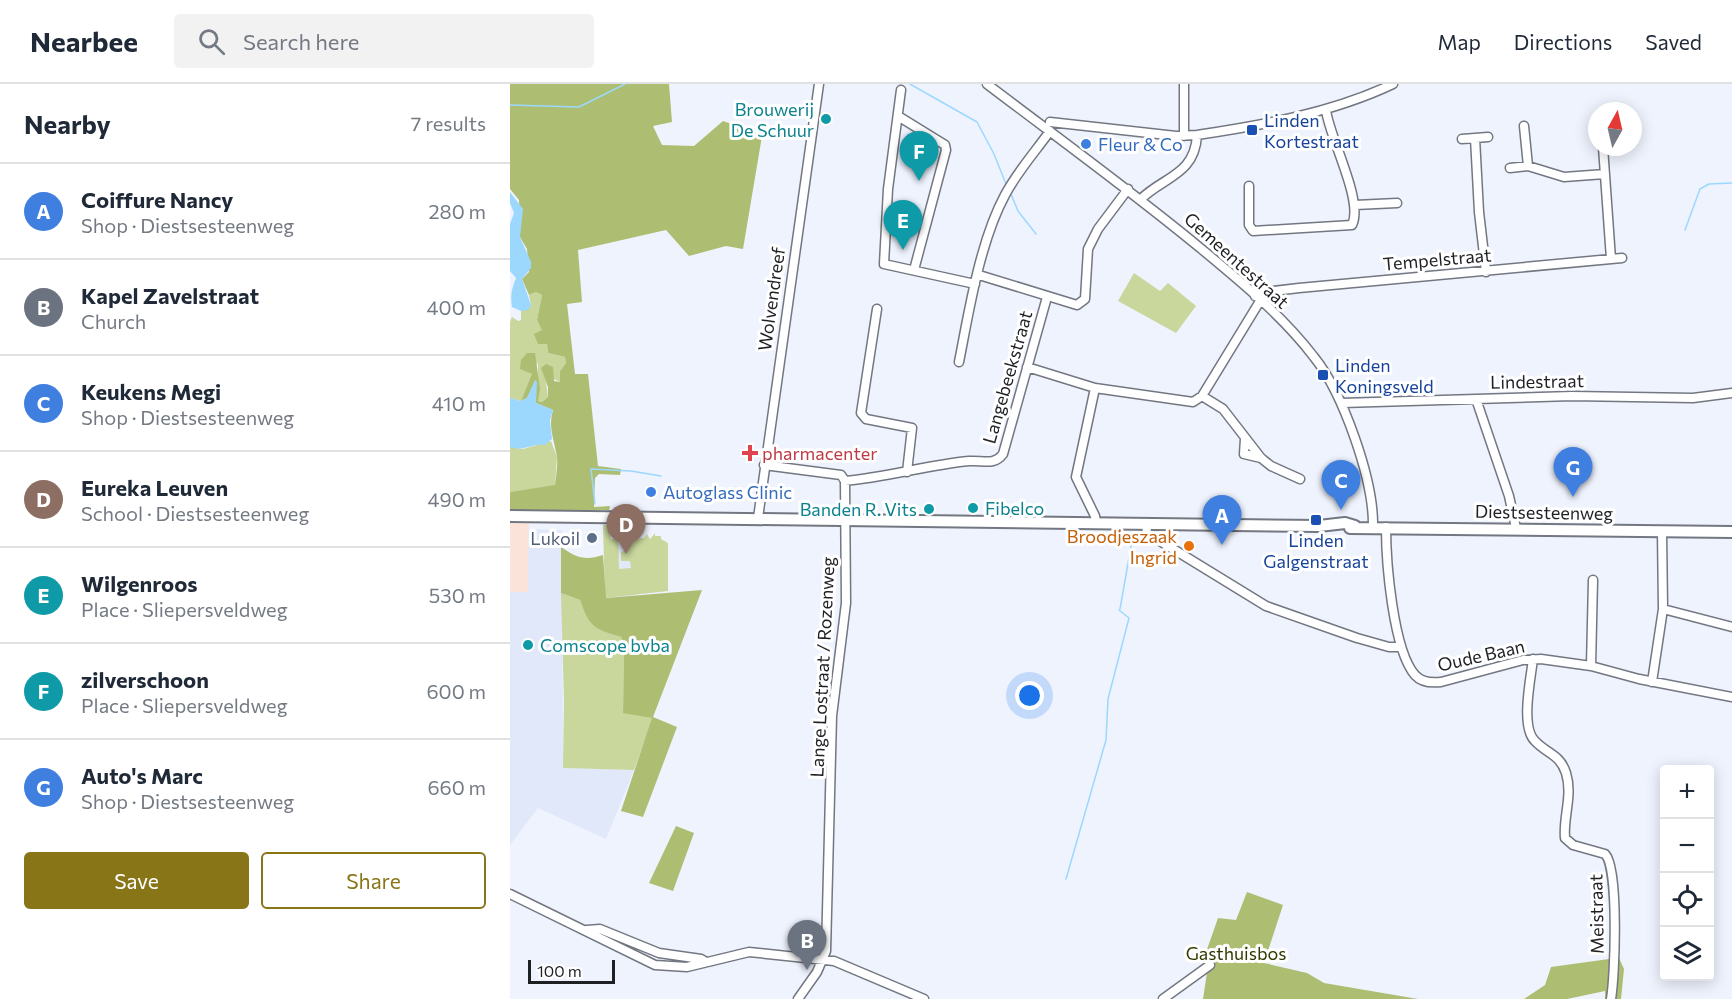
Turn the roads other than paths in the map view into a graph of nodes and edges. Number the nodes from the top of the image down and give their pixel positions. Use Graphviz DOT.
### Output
graph roads {
  1 [pos="819,84"];
  2 [pos="987,84"];
  3 [pos="1184,84"];
  4 [pos="1393,84"];
  5 [pos="901,90"];
  6 [pos="1326,110"];
  7 [pos="898,116"];
  8 [pos="1072,126"];
  9 [pos="1524,126"];
  10 [pos="1052,130"];
  11 [pos="1197,135"];
  12 [pos="1184,136"];
  13 [pos="1488,137"];
  14 [pos="1475,138"];
  15 [pos="1462,139"];
  16 [pos="1604,156"];
  17 [pos="1528,166"];
  18 [pos="1510,168"];
  19 [pos="1605,174"];
  20 [pos="1249,186"];
  21 [pos="1128,189"];
  22 [pos="1141,200"];
  23 [pos="1397,203"];
  24 [pos="1354,205"];
  25 [pos="1622,258"];
  26 [pos="1611,259"];
  27 [pos="915,270"];
  28 [pos="1486,272"];
  29 [pos="977,280"];
  30 [pos="1047,297"];
  31 [pos="1258,298"];
  32 [pos="877,309"];
  33 [pos="959,362"];
  34 [pos="1027,368"];
  35 [pos="1095,388"];
  36 [pos="1732,393"];
  37 [pos="1202,396"];
  38 [pos="1476,399"];
  39 [pos="1342,403"];
  40 [pos="764,465"];
  41 [pos="907,472"];
  42 [pos="1300,479"];
  43 [pos="845,481"];
  44 [pos="510,516"];
  45 [pos="758,518"];
  46 [pos="846,519"];
  47 [pos="1096,523"];
  48 [pos="1146,524"];
  49 [pos="1373,527"];
  50 [pos="1386,527"];
  51 [pos="1516,528"];
  52 [pos="1662,531"];
  53 [pos="1732,532"];
  54 [pos="1593,580"];
  55 [pos="1663,609"];
  56 [pos="1732,627"];
  57 [pos="1401,647"];
  58 [pos="1533,659"];
  59 [pos="1590,666"];
  60 [pos="1652,682"];
  61 [pos="1732,697"];
  62 [pos="510,894"];
  63 [pos="824,960"];
  64 [pos="1210,965"];
  65 [pos="798,999"];
  66 [pos="924,999"];
  67 [pos="1162,999"];
  68 [pos="1611,999"];
  1 -- 40 [label="street, Wolvendreef"];
  2 -- 10 [label="street, Gemeentestraat"];
  3 -- 12 [label="street"];
  4 -- 6 [label="street"];
  5 -- 7 [label="street"];
  6 -- 11 [label="street"];
  6 -- 24 [label="street"];
  7 -- 27 [label="street"];
  7 -- 27 [label="street"];
  8 -- 10 [label="street"];
  8 -- 10 [label="street"];
  8 -- 12 [label="street"];
  9 -- 17 [label="street"];
  10 -- 21 [label="street, Gemeentestraat"];
  10 -- 29 [label="street"];
  11 -- 12 [label="street"];
  11 -- 22 [label="street"];
  13 -- 14 [label="street"];
  14 -- 15 [label="street"];
  14 -- 28 [label="street"];
  16 -- 19 [label="street"];
  17 -- 18 [label="street"];
  17 -- 19 [label="street"];
  19 -- 26 [label="street"];
  20 -- 24 [label="street"];
  21 -- 22 [label="street, Gemeentestraat"];
  21 -- 30 [label="street"];
  22 -- 31 [label="street, Gemeentestraat"];
  23 -- 24 [label="street"];
  25 -- 26 [label="street, Tempelstraat"];
  26 -- 28 [label="street, Tempelstraat"];
  27 -- 29 [label="street"];
  28 -- 31 [label="street, Tempelstraat"];
  29 -- 30 [label="street"];
  29 -- 33 [label="street"];
  30 -- 34 [label="street, Langebeekstraat"];
  31 -- 37 [label="street"];
  31 -- 39 [label="street, Gemeentestraat"];
  32 -- 41 [label="street"];
  34 -- 35 [label="street"];
  34 -- 41 [label="street, Langebeekstraat"];
  35 -- 37 [label="street"];
  35 -- 47 [label="street"];
  36 -- 38 [label="street, Lindestraat"];
  37 -- 42 [label="street"];
  38 -- 39 [label="street, Lindestraat"];
  38 -- 51 [label="street"];
  39 -- 49 [label="street, Gemeentestraat"];
  40 -- 43 [label="street"];
  40 -- 45 [label="street, Wolvendreef"];
  41 -- 43 [label="street"];
  43 -- 46 [label="street, Lange Lostraat / Rozenweg"];
  44 -- 45 [label="main road, Diestsesteenweg"];
  45 -- 46 [label="main road, Diestsesteenweg"];
  46 -- 47 [label="main road, Diestsesteenweg"];
  46 -- 63 [label="street, Lange Lostraat / Rozenweg"];
  47 -- 48 [label="main road, Diestsesteenweg"];
  48 -- 49 [label="main road, Diestsesteenweg"];
  48 -- 57 [label="street"];
  49 -- 50 [label="main road, Diestsesteenweg"];
  50 -- 51 [label="main road, Diestsesteenweg"];
  50 -- 57 [label="street, Oude Baan"];
  51 -- 52 [label="main road, Diestsesteenweg"];
  52 -- 53 [label="main road, Diestsesteenweg"];
  52 -- 55 [label="street"];
  54 -- 59 [label="street"];
  55 -- 56 [label="street"];
  55 -- 60 [label="street"];
  57 -- 58 [label="street, Oude Baan"];
  58 -- 59 [label="street, Oude Baan"];
  58 -- 68 [label="street, Meistraat"];
  59 -- 60 [label="street, Oude Baan"];
  60 -- 61 [label="street, Oude Baan"];
  62 -- 63 [label="street"];
  63 -- 65 [label="street"];
  63 -- 66 [label="street"];
  64 -- 67 [label="street"];
}
